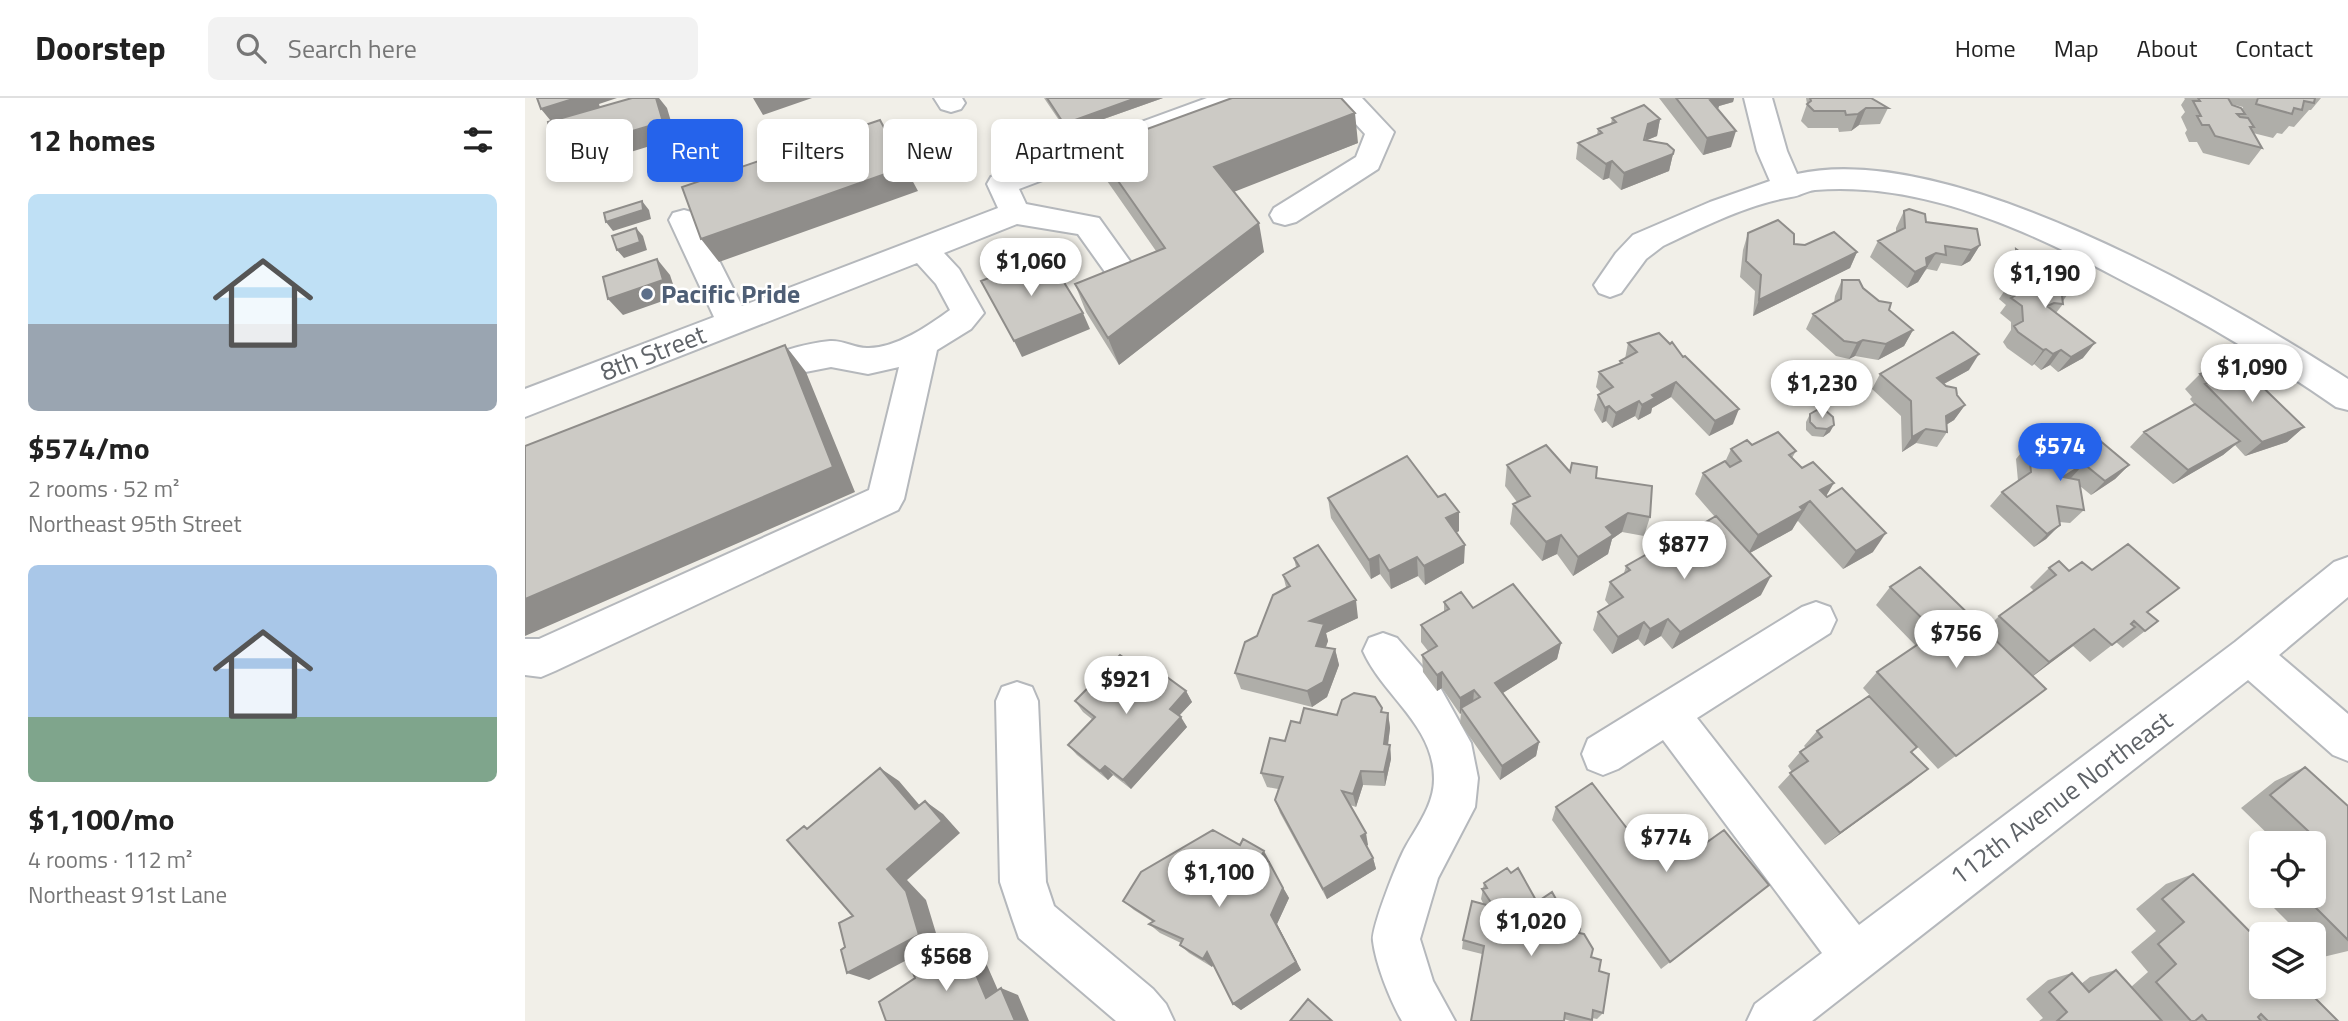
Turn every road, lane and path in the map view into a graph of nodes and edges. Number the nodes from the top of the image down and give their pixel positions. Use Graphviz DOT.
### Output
graph roads {
  1 [pos="1234,98"];
  2 [pos="1346,98"];
  3 [pos="1758,98"];
  4 [pos="1788,188"];
  5 [pos="1016,213"];
  6 [pos="1285,215"];
  7 [pos="684,220"];
  8 [pos="922,249"];
  9 [pos="1131,285"];
  10 [pos="1610,285"];
  11 [pos="733,322"];
  12 [pos="922,343"];
  13 [pos="713,391"];
  14 [pos="527,394"];
  15 [pos="2348,397"];
  16 [pos="2348,574"];
  17 [pos="1816,620"];
  18 [pos="1383,651"];
  19 [pos="2249,655"];
  20 [pos="525,657"];
  21 [pos="1017,701"];
  22 [pos="1668,713"];
  23 [pos="2348,741"];
  24 [pos="1603,754"];
  25 [pos="1854,956"];
  26 [pos="1149,1021"];
  27 [pos="1430,1021"];
  28 [pos="1772,1021"];
  1 -- 5 [label="street"];
  2 -- 6 [label="street"];
  3 -- 4 [label="street"];
  4 -- 10 [label="street"];
  4 -- 15 [label="street"];
  5 -- 8 [label="street, 8th Street"];
  5 -- 9 [label="street"];
  7 -- 11 [label="street"];
  8 -- 11 [label="street, 8th Street"];
  8 -- 12 [label="street"];
  11 -- 14 [label="street, 8th Street"];
  12 -- 13 [label="street"];
  12 -- 20 [label="street"];
  16 -- 19 [label="street, 112th Avenue Northeast"];
  17 -- 22 [label="street"];
  18 -- 27 [label="street"];
  19 -- 23 [label="street"];
  19 -- 25 [label="street, 112th Avenue Northeast"];
  21 -- 26 [label="street"];
  22 -- 24 [label="street"];
  22 -- 25 [label="street"];
  25 -- 28 [label="street, 112th Avenue Northeast"];
}
